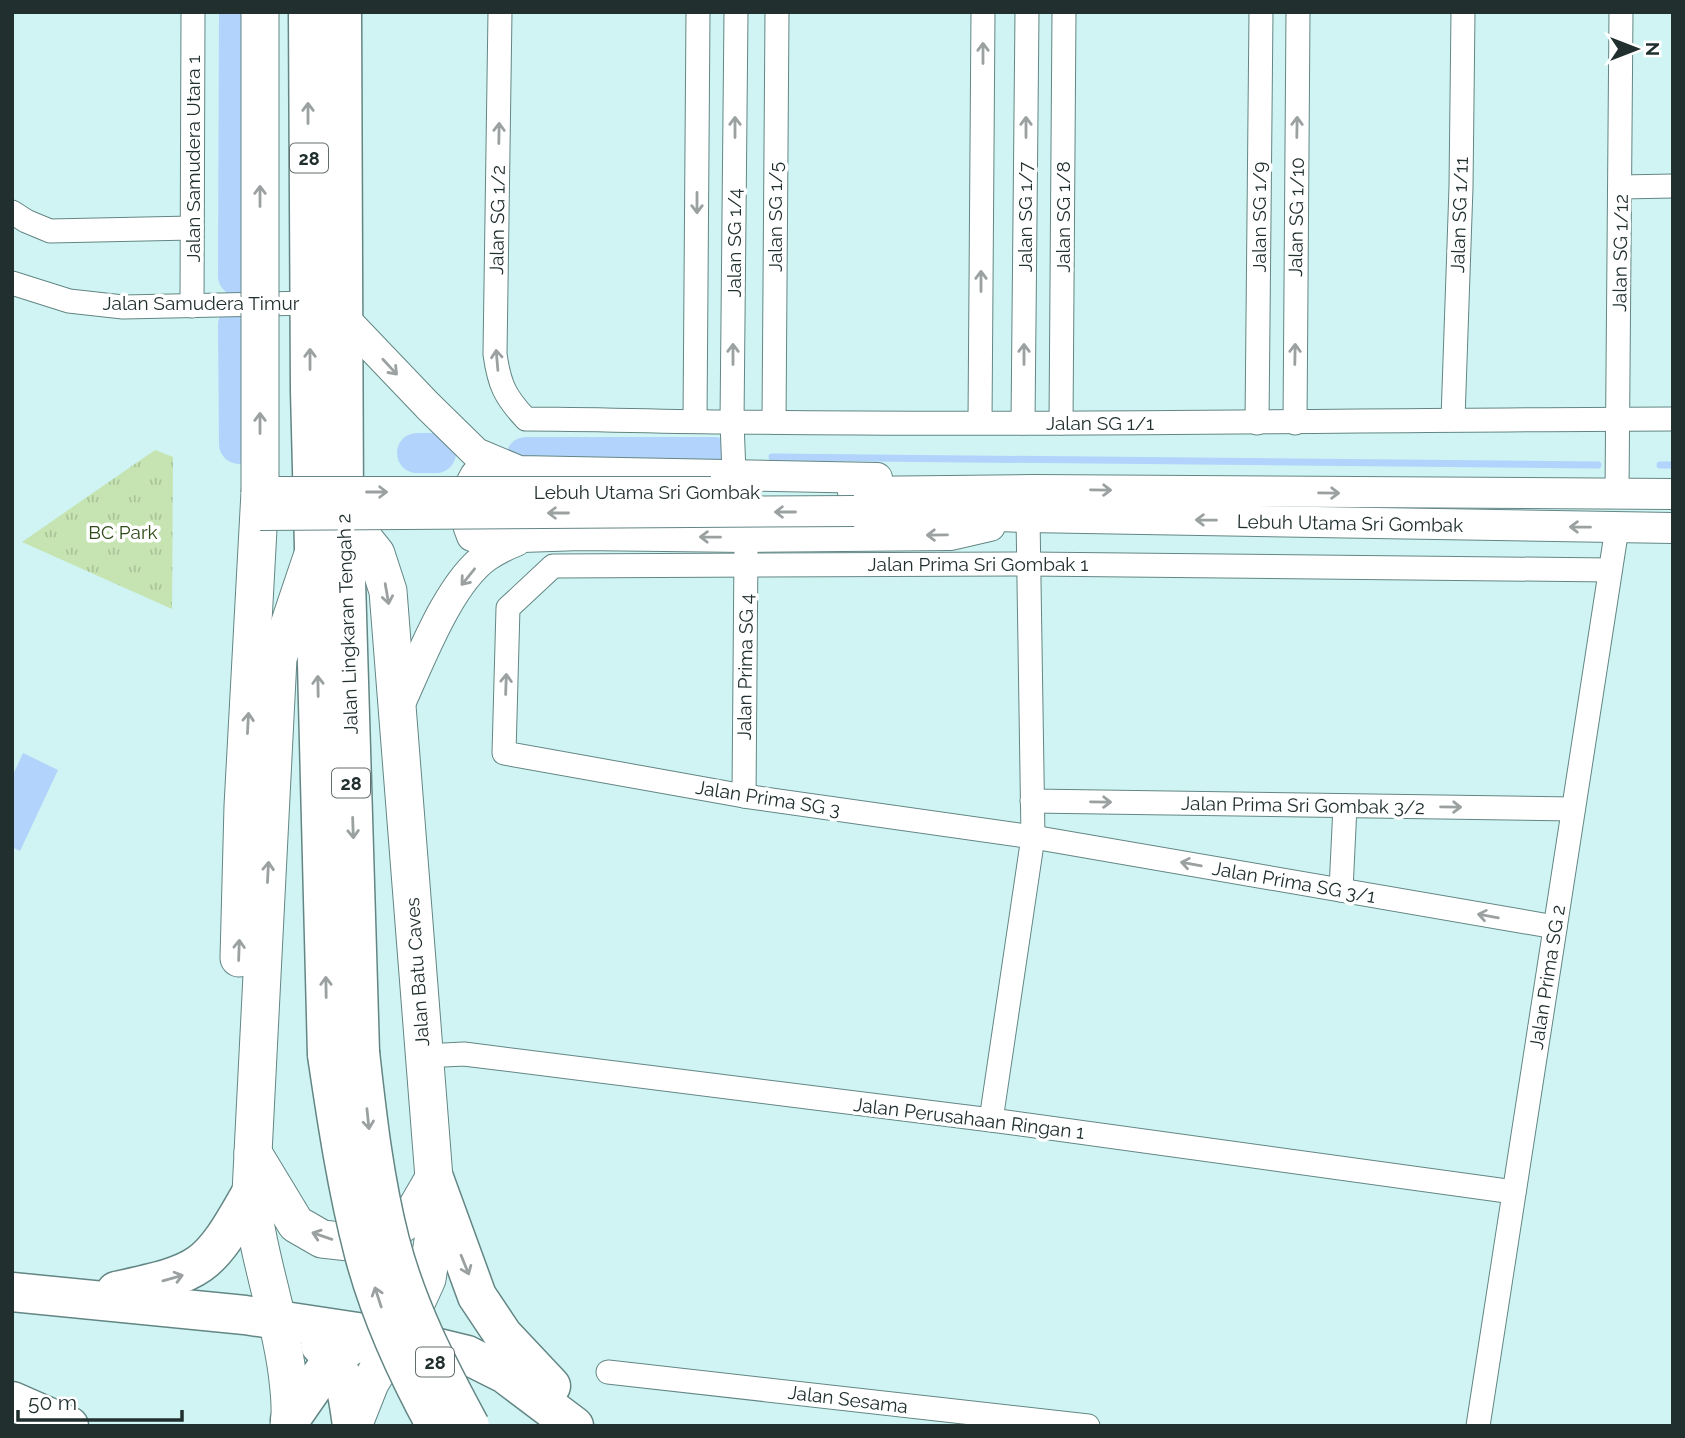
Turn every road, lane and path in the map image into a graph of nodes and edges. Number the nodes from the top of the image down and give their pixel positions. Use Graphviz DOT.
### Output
graph roads {
  1 [pos="193,12"];
  2 [pos="260,12"];
  3 [pos="308,12"];
  4 [pos="342,12"];
  5 [pos="500,12"];
  6 [pos="698,12"];
  7 [pos="736,12"];
  8 [pos="777,12"];
  9 [pos="983,12"];
  10 [pos="1027,12"];
  11 [pos="1064,12"];
  12 [pos="1261,12"];
  13 [pos="1298,12"];
  14 [pos="1463,12"];
  15 [pos="1622,12"];
  16 [pos="1297,186"];
  17 [pos="1673,186"];
  18 [pos="1259,187"];
  19 [pos="1620,187"];
  20 [pos="12,212"];
  21 [pos="192,228"];
  22 [pos="12,283"];
  23 [pos="192,306"];
  24 [pos="326,310"];
  25 [pos="526,419"];
  26 [pos="1453,419"];
  27 [pos="1618,419"];
  28 [pos="1673,419"];
  29 [pos="695,421"];
  30 [pos="732,422"];
  31 [pos="774,422"];
  32 [pos="979,422"];
  33 [pos="1023,423"];
  34 [pos="1061,423"];
  35 [pos="1257,423"];
  36 [pos="1294,423"];
  37 [pos="519,471"];
  38 [pos="734,473"];
  39 [pos="1616,493"];
  40 [pos="1673,494"];
  41 [pos="260,503"];
  42 [pos="1031,504"];
  43 [pos="344,514"];
  44 [pos="1616,528"];
  45 [pos="1673,528"];
  46 [pos="522,537"];
  47 [pos="314,550"];
  48 [pos="746,551"];
  49 [pos="1029,564"];
  50 [pos="1610,570"];
  51 [pos="397,710"];
  52 [pos="504,752"];
  53 [pos="744,796"];
  54 [pos="1032,801"];
  55 [pos="1345,806"];
  56 [pos="1573,809"];
  57 [pos="1033,837"];
  58 [pos="1341,890"];
  59 [pos="1555,927"];
  60 [pos="260,1038"];
  61 [pos="344,1053"];
  62 [pos="424,1056"];
  63 [pos="991,1120"];
  64 [pos="253,1153"];
  65 [pos="435,1178"];
  66 [pos="1514,1192"];
  67 [pos="251,1193"];
  68 [pos="12,1292"];
  69 [pos="83,1298"];
  70 [pos="277,1320"];
  71 [pos="397,1338"];
  72 [pos="333,1358"];
  73 [pos="608,1371"];
  74 [pos="12,1401"];
  75 [pos="290,1423"];
  76 [pos="69,1426"];
  77 [pos="353,1426"];
  78 [pos="436,1426"];
  79 [pos="470,1426"];
  80 [pos="574,1426"];
  81 [pos="593,1426"];
  82 [pos="1088,1426"];
  83 [pos="1478,1426"];
  1 -- 21 [label="street, Jalan Samudera Utara 1"];
  41 -- 2 [label="main road, one-way, bridge"];
  24 -- 3 [label="highway, Jalan Lingkaran Tengah 2 / 28, one-way"];
  4 -- 24 [label="highway, Jalan Lingkaran Tengah 2 / 28"];
  25 -- 5 [label="street, Jalan SG 1/2, one-way"];
  6 -- 29 [label="street, Jalan SG 1/4, one-way"];
  30 -- 7 [label="street, Jalan SG 1/4, one-way"];
  8 -- 31 [label="street, Jalan SG 1/5"];
  32 -- 9 [label="street, one-way"];
  33 -- 10 [label="street, Jalan SG 1/7, one-way"];
  11 -- 34 [label="street, Jalan SG 1/8"];
  12 -- 18 [label="street, Jalan SG 1/9"];
  16 -- 13 [label="street, Jalan SG 1/10, one-way"];
  14 -- 26 [label="street, Jalan SG 1/11"];
  15 -- 19 [label="street, Jalan SG 1/12"];
  16 -- 18 [label="street"];
  36 -- 16 [label="street, Jalan SG 1/10, one-way"];
  17 -- 19 [label="street"];
  18 -- 35 [label="street, Jalan SG 1/9"];
  19 -- 27 [label="street, Jalan SG 1/12"];
  20 -- 21 [label="street"];
  21 -- 23 [label="street, Jalan Samudera Utara 1"];
  22 -- 23 [label="street, Jalan Samudera Timur"];
  23 -- 24 [label="street, Jalan Samudera Timur"];
  24 -- 37 [label="street, Lebuh Utama Sri Gombak, one-way"];
  24 -- 43 [label="highway, Jalan Lingkaran Tengah 2 / 28"];
  47 -- 24 [label="highway, Jalan Lingkaran Tengah 2 / 28, one-way"];
  25 -- 29 [label="street, Jalan SG 1/1"];
  26 -- 27 [label="street, Jalan SG 1/1"];
  26 -- 36 [label="street, Jalan SG 1/1"];
  27 -- 28 [label="street, Jalan SG 1/1"];
  27 -- 39 [label="street, Jalan SG 1/12"];
  29 -- 30 [label="street, Jalan SG 1/1"];
  30 -- 31 [label="street, Jalan SG 1/1"];
  30 -- 38 [label="street, Jalan SG 1/4"];
  31 -- 32 [label="street, Jalan SG 1/1"];
  32 -- 33 [label="street, Jalan SG 1/1"];
  33 -- 34 [label="street, Jalan SG 1/1"];
  34 -- 35 [label="street, Jalan SG 1/1"];
  35 -- 36 [label="street, Jalan SG 1/1"];
  37 -- 38 [label="street, Lebuh Utama Sri Gombak"];
  37 -- 46 [label="street"];
  38 -- 42 [label="street, Lebuh Utama Sri Gombak"];
  39 -- 40 [label="street, Lebuh Utama Sri Gombak"];
  42 -- 39 [label="street, Lebuh Utama Sri Gombak, one-way"];
  41 -- 42 [label="street, Lebuh Utama Sri Gombak, bridge"];
  60 -- 41 [label="main road, one-way"];
  44 -- 42 [label="street, Lebuh Utama Sri Gombak, one-way"];
  42 -- 48 [label="street, Lebuh Utama Sri Gombak, one-way"];
  42 -- 49 [label="street"];
  43 -- 51 [label="main road, Jalan Batu Caves, one-way"];
  43 -- 61 [label="highway, Jalan Lingkaran Tengah 2 / 28, one-way"];
  44 -- 45 [label="street, Lebuh Utama Sri Gombak"];
  44 -- 50 [label="street, Jalan Prima SG 2"];
  48 -- 46 [label="street, Lebuh Utama Sri Gombak, one-way"];
  46 -- 51 [label="street, Lebuh Utama Sri Gombak, one-way"];
  60 -- 47 [label="main road, one-way"];
  61 -- 47 [label="highway, Jalan Lingkaran Tengah 2 / 28, one-way"];
  48 -- 49 [label="street, Jalan Prima Sri Gombak 1"];
  52 -- 48 [label="street, Jalan Prima Sri Gombak 1, one-way"];
  48 -- 53 [label="street, Jalan Prima SG 4"];
  49 -- 50 [label="street, Jalan Prima Sri Gombak 1"];
  49 -- 54 [label="street"];
  50 -- 56 [label="street, Jalan Prima SG 2"];
  51 -- 62 [label="main road, Jalan Batu Caves"];
  52 -- 53 [label="street, Jalan Prima SG 3"];
  53 -- 57 [label="street, Jalan Prima SG 3"];
  54 -- 55 [label="street, Jalan Prima Sri Gombak 3/2, one-way"];
  54 -- 57 [label="street"];
  55 -- 56 [label="street, Jalan Prima Sri Gombak 3/2, one-way"];
  55 -- 58 [label="street"];
  56 -- 59 [label="street, Jalan Prima SG 2"];
  58 -- 57 [label="street, Jalan Prima SG 3/1, one-way"];
  57 -- 63 [label="street"];
  59 -- 58 [label="street, Jalan Prima SG 3/1, one-way"];
  59 -- 66 [label="street, Jalan Prima SG 2"];
  60 -- 64 [label="main road"];
  78 -- 61 [label="highway, Jalan Lingkaran Tengah 2 / 28, one-way, bridge"];
  61 -- 79 [label="highway, Jalan Lingkaran Tengah 2 / 28, one-way, bridge"];
  62 -- 63 [label="street, Jalan Perusahaan Ringan 1"];
  62 -- 65 [label="main road, Jalan Batu Caves"];
  63 -- 66 [label="street, Jalan Perusahaan Ringan 1"];
  65 -- 64 [label="main road, one-way"];
  64 -- 67 [label="main road"];
  65 -- 71 [label="main road, Jalan Batu Caves"];
  65 -- 81 [label="highway, one-way"];
  66 -- 83 [label="street, Jalan Prima SG 2"];
  69 -- 67 [label="highway, one-way"];
  67 -- 70 [label="main road"];
  68 -- 69 [label="highway"];
  69 -- 70 [label="highway"];
  70 -- 71 [label="highway"];
  70 -- 72 [label="highway"];
  70 -- 75 [label="main road"];
  71 -- 72 [label="highway"];
  71 -- 77 [label="main road, Jalan Batu Caves"];
  71 -- 80 [label="highway"];
  72 -- 75 [label="highway"];
  72 -- 77 [label="highway"];
  73 -- 82 [label="street, Jalan Sesama"];
  74 -- 76 [label="highway"];
}
